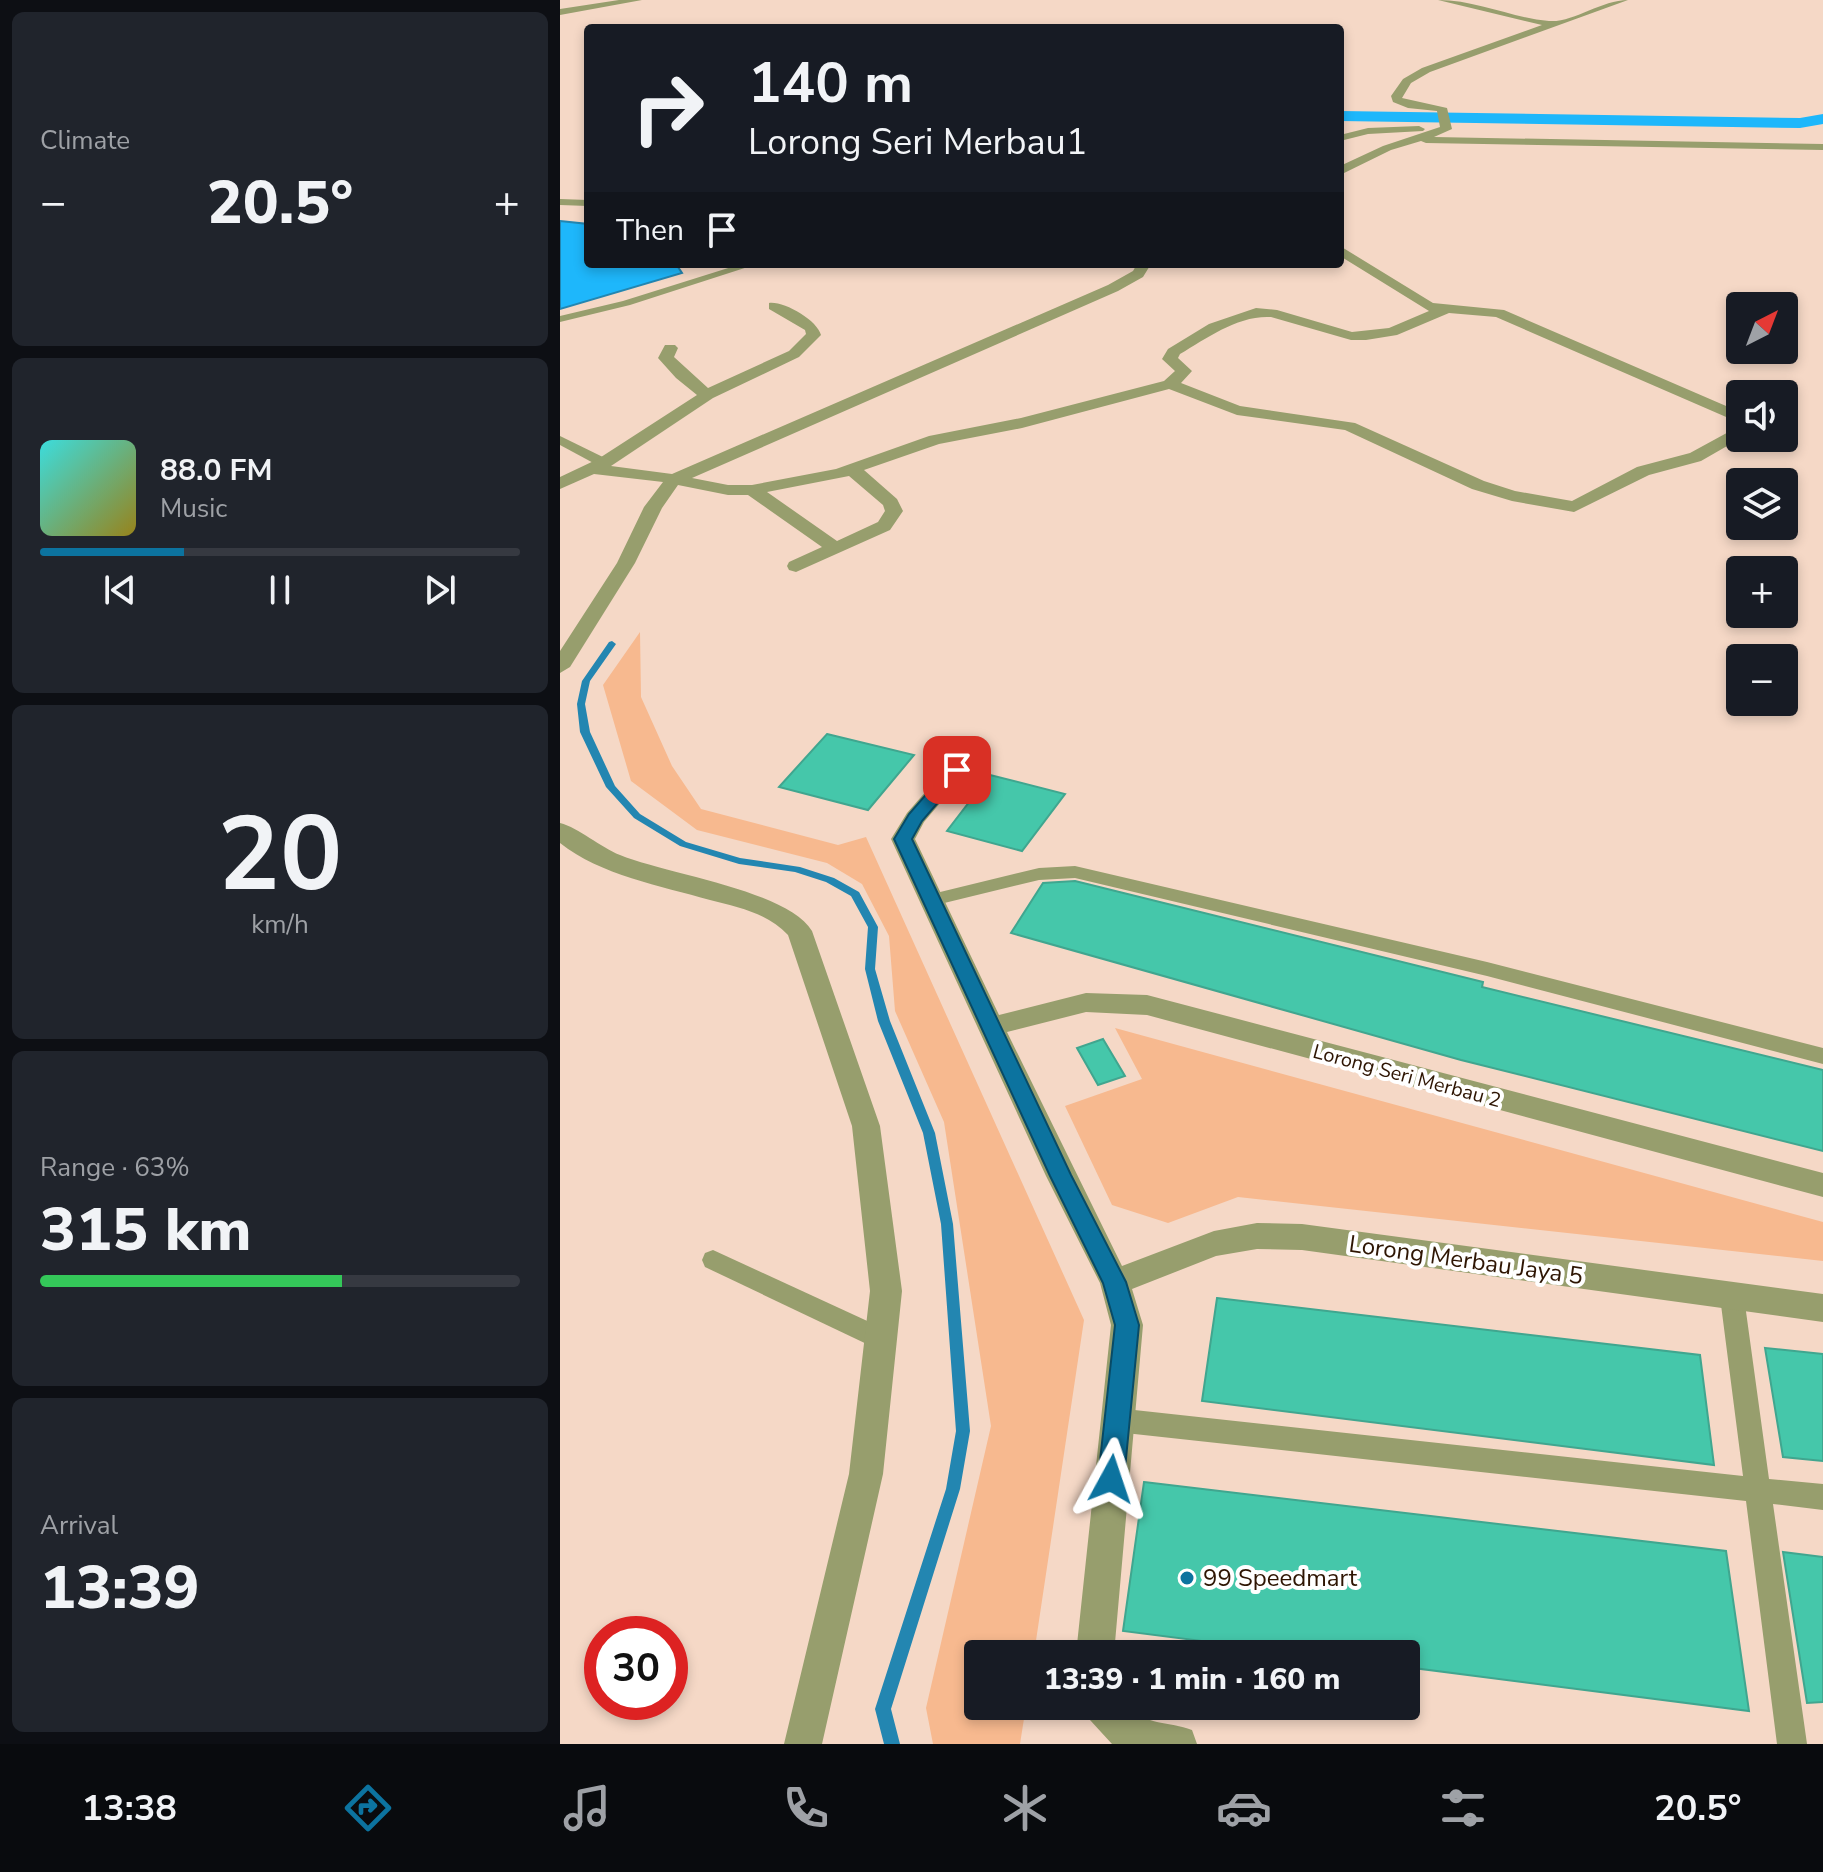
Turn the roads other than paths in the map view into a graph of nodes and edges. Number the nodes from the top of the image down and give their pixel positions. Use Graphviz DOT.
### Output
graph roads {
  1 [pos="637,0"];
  2 [pos="1443,0"];
  3 [pos="1623,0"];
  4 [pos="560,12"];
  5 [pos="1551,24"];
  6 [pos="1446,127"];
  7 [pos="1344,137"];
  8 [pos="1422,139"];
  9 [pos="1823,147"];
  10 [pos="1344,169"];
  11 [pos="560,202"];
  12 [pos="584,203"];
  13 [pos="1344,253"];
  14 [pos="739,268"];
  15 [pos="1142,268"];
  16 [pos="774,306"];
  17 [pos="1444,310"];
  18 [pos="560,319"];
  19 [pos="670,348"];
  20 [pos="1170,384"];
  21 [pos="707,395"];
  22 [pos="1726,412"];
  23 [pos="560,440"];
  24 [pos="1726,440"];
  25 [pos="599,466"];
  26 [pos="851,468"];
  27 [pos="674,479"];
  28 [pos="560,484"];
  29 [pos="752,490"];
  30 [pos="835,548"];
  31 [pos="796,566"];
  32 [pos="560,667"];
  33 [pos="957,770"];
  34 [pos="560,831"];
  35 [pos="932,900"];
  36 [pos="990,1027"];
  37 [pos="1823,1056"];
  38 [pos="1823,1185"];
  39 [pos="713,1260"];
  40 [pos="1115,1282"];
  41 [pos="1732,1297"];
  42 [pos="1823,1308"];
  43 [pos="881,1339"];
  44 [pos="1116,1420"];
  45 [pos="1758,1490"];
  46 [pos="1823,1497"];
  47 [pos="1096,1640"];
  48 [pos="1113,1720"];
  49 [pos="803,1744"];
  50 [pos="1178,1744"];
  51 [pos="1792,1744"];
  1 -- 4 [label="street"];
  2 -- 5 [label="street"];
  3 -- 5 [label="street"];
  5 -- 6 [label="street"];
  6 -- 7 [label="street"];
  6 -- 8 [label="street"];
  8 -- 9 [label="street"];
  8 -- 10 [label="street"];
  11 -- 12 [label="lane"];
  13 -- 17 [label="street"];
  14 -- 18 [label="lane"];
  15 -- 27 [label="street"];
  16 -- 21 [label="street"];
  17 -- 20 [label="street"];
  17 -- 22 [label="street"];
  19 -- 21 [label="street"];
  20 -- 24 [label="street"];
  20 -- 26 [label="street"];
  21 -- 25 [label="street"];
  23 -- 25 [label="lane"];
  25 -- 27 [label="street"];
  25 -- 28 [label="street"];
  26 -- 29 [label="street"];
  26 -- 30 [label="street"];
  27 -- 29 [label="street"];
  27 -- 32 [label="street"];
  29 -- 30 [label="street"];
  30 -- 31 [label="street"];
  33 -- 35 [label="street"];
  34 -- 43 [label="street"];
  35 -- 36 [label="street"];
  35 -- 37 [label="lane"];
  36 -- 38 [label="street, Lorong Seri Merbau 2"];
  36 -- 40 [label="street"];
  39 -- 43 [label="lane"];
  40 -- 41 [label="street, Lorong Merbau Jaya 5"];
  40 -- 44 [label="street"];
  41 -- 42 [label="street, Lorong Merbau Jaya 5"];
  41 -- 45 [label="lane"];
  43 -- 49 [label="street"];
  44 -- 45 [label="lane"];
  44 -- 47 [label="street"];
  45 -- 46 [label="lane"];
  45 -- 51 [label="lane"];
  48 -- 50 [label="street"];
}
